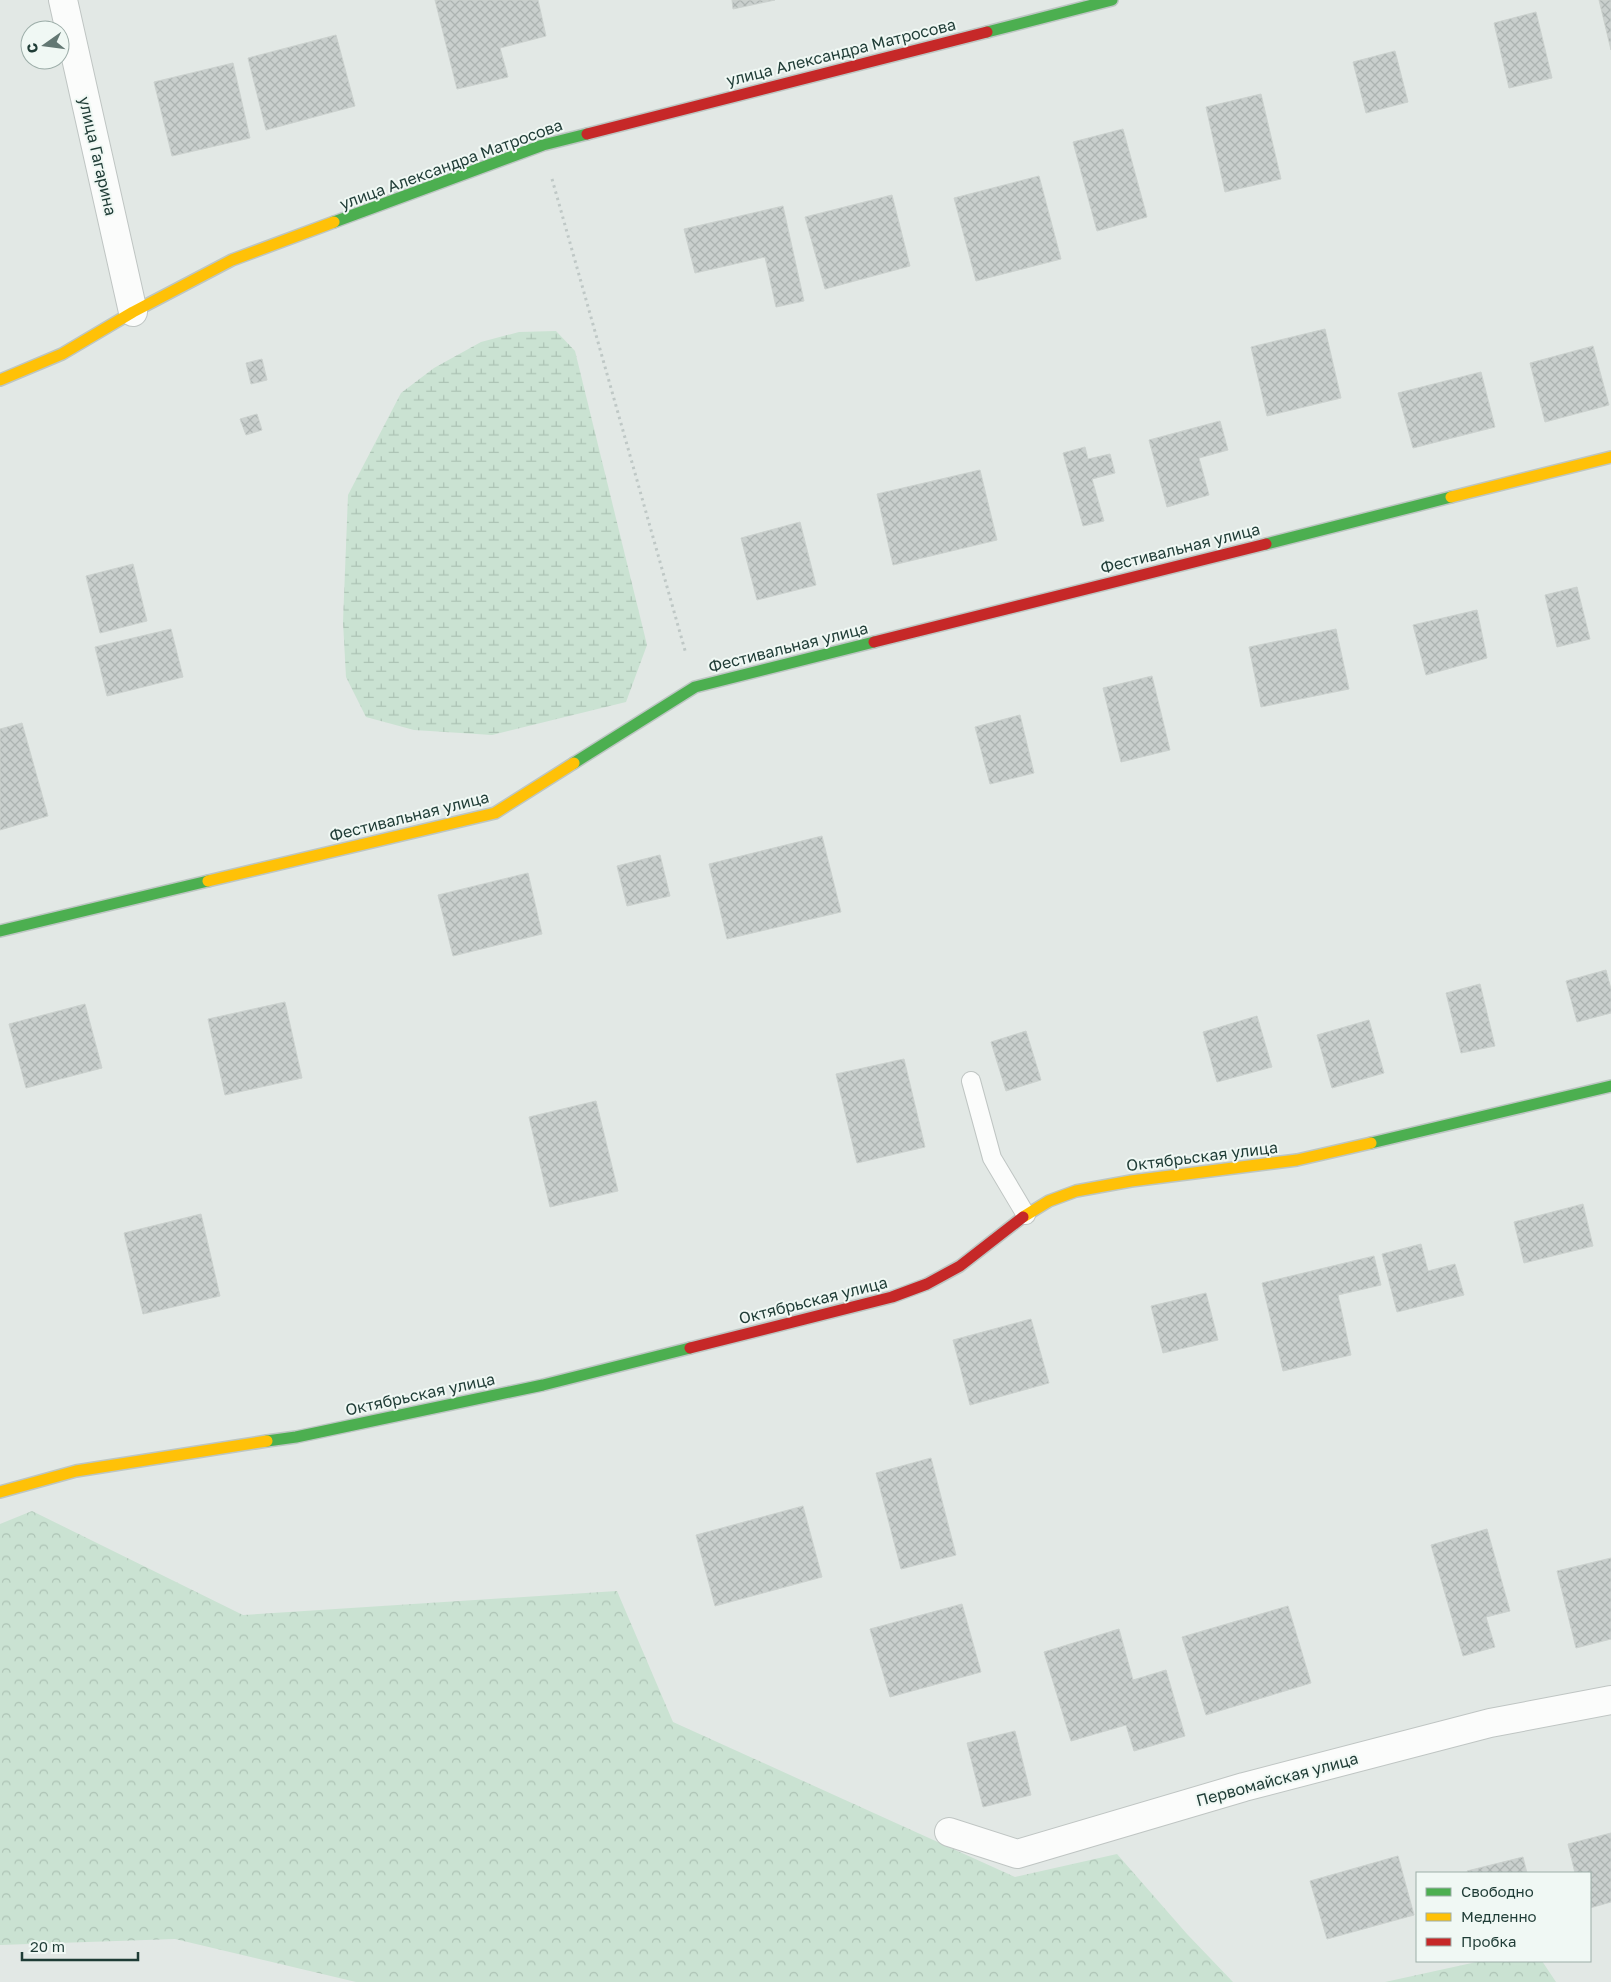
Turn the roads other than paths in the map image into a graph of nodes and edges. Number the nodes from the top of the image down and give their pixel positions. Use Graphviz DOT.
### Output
graph roads {
  1 [pos="63,0"];
  2 [pos="1112,0"];
  3 [pos="133,312"];
  4 [pos="0,380"];
  5 [pos="1611,457"];
  6 [pos="0,930"];
  7 [pos="971,1081"];
  8 [pos="1611,1086"];
  9 [pos="1026,1215"];
  10 [pos="0,1492"];
  11 [pos="1611,1700"];
  12 [pos="949,1832"];
  1 -- 3 [label="street, улица Гагарина"];
  2 -- 3 [label="street, улица Александра Матросова"];
  3 -- 4 [label="street, улица Александра Матросова"];
  5 -- 6 [label="street, Фестивальная улица"];
  7 -- 9 [label="lane"];
  8 -- 9 [label="street, Октябрьская улица"];
  9 -- 10 [label="street, Октябрьская улица"];
  11 -- 12 [label="street, Первомайская улица"];
}
